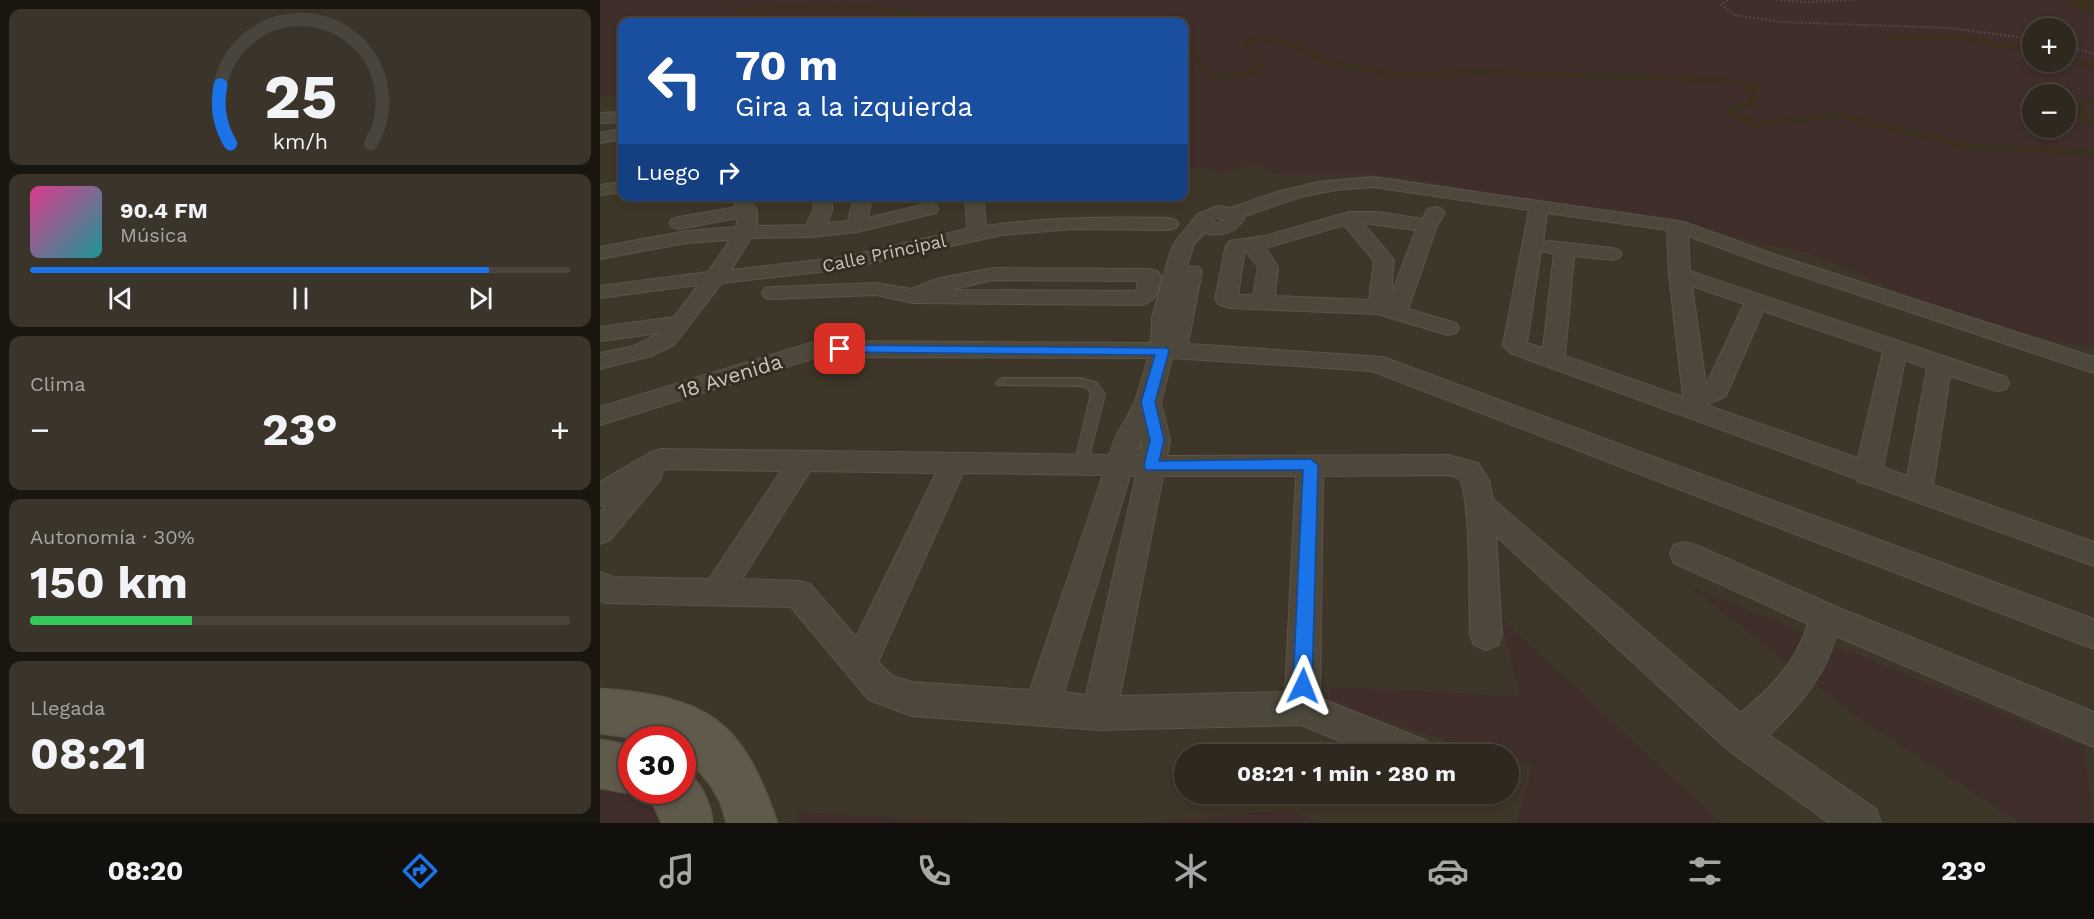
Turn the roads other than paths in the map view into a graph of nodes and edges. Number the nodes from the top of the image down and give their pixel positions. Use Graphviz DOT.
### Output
graph roads {
  1 [pos="618,117"];
  2 [pos="600,118"];
  3 [pos="618,136"];
  4 [pos="600,138"];
  5 [pos="618,176"];
  6 [pos="600,182"];
  7 [pos="618,186"];
  8 [pos="1445,194"];
  9 [pos="825,201"];
  10 [pos="862,201"];
  11 [pos="977,201"];
  12 [pos="743,204"];
  13 [pos="1539,206"];
  14 [pos="929,209"];
  15 [pos="1349,218"];
  16 [pos="1169,224"];
  17 [pos="857,226"];
  18 [pos="1427,226"];
  19 [pos="1677,226"];
  20 [pos="812,231"];
  21 [pos="745,232"];
  22 [pos="977,233"];
  23 [pos="600,237"];
  24 [pos="1254,245"];
  25 [pos="1532,245"];
  26 [pos="1565,249"];
  27 [pos="600,253"];
  28 [pos="1612,254"];
  29 [pos="845,263"];
  30 [pos="1680,275"];
  31 [pos="714,277"];
  32 [pos="876,289"];
  33 [pos="600,292"];
  34 [pos="773,292"];
  35 [pos="913,297"];
  36 [pos="1756,301"];
  37 [pos="1263,303"];
  38 [pos="1388,310"];
  39 [pos="680,323"];
  40 [pos="1448,328"];
  41 [pos="600,334"];
  42 [pos="1895,349"];
  43 [pos="1175,351"];
  44 [pos="1553,360"];
  45 [pos="600,362"];
  46 [pos="1940,364"];
  47 [pos="2094,365"];
  48 [pos="1002,382"];
  49 [pos="1997,383"];
  50 [pos="1148,402"];
  51 [pos="1696,405"];
  52 [pos="600,416"];
  53 [pos="662,459"];
  54 [pos="802,461"];
  55 [pos="954,463"];
  56 [pos="1081,465"];
  57 [pos="1310,465"];
  58 [pos="1119,466"];
  59 [pos="1151,466"];
  60 [pos="1868,474"];
  61 [pos="1918,492"];
  62 [pos="600,495"];
  63 [pos="1480,504"];
  64 [pos="600,532"];
  65 [pos="1685,554"];
  66 [pos="2094,554"];
  67 [pos="600,585"];
  68 [pos="717,593"];
  69 [pos="1826,617"];
  70 [pos="2094,634"];
  71 [pos="1486,635"];
  72 [pos="859,666"];
  73 [pos="1042,707"];
  74 [pos="1302,708"];
  75 [pos="600,711"];
  76 [pos="1099,713"];
  77 [pos="2094,730"];
  78 [pos="1741,737"];
  79 [pos="1390,744"];
  80 [pos="600,764"];
  81 [pos="618,766"];
  82 [pos="681,804"];
  83 [pos="687,823"];
  84 [pos="752,823"];
  85 [pos="1862,823"];
  1 -- 2 [label="street"];
  3 -- 4 [label="street"];
  5 -- 6 [label="street"];
  6 -- 7 [label="street"];
  8 -- 13 [label="street"];
  8 -- 18 [label="street"];
  8 -- 43 [label="street"];
  9 -- 20 [label="street"];
  10 -- 17 [label="street"];
  11 -- 22 [label="street"];
  12 -- 21 [label="street"];
  12 -- 23 [label="street"];
  13 -- 19 [label="street"];
  13 -- 25 [label="street"];
  14 -- 17 [label="street"];
  15 -- 18 [label="street"];
  15 -- 24 [label="street"];
  15 -- 38 [label="street"];
  16 -- 22 [label="street, Calle Principal"];
  17 -- 20 [label="street"];
  18 -- 38 [label="street"];
  19 -- 30 [label="street"];
  19 -- 47 [label="street"];
  20 -- 21 [label="street"];
  21 -- 27 [label="street"];
  21 -- 31 [label="street"];
  22 -- 29 [label="street, Calle Principal"];
  24 -- 37 [label="street"];
  24 -- 37 [label="street"];
  25 -- 26 [label="street"];
  25 -- 44 [label="street"];
  26 -- 28 [label="street"];
  26 -- 44 [label="street"];
  29 -- 31 [label="street, Calle Principal"];
  29 -- 32 [label="street"];
  30 -- 36 [label="street"];
  30 -- 51 [label="street"];
  31 -- 33 [label="street, Calle Principal"];
  31 -- 39 [label="street"];
  32 -- 34 [label="street"];
  32 -- 35 [label="street"];
  35 -- 35 [label="street"];
  36 -- 42 [label="street"];
  36 -- 51 [label="street"];
  37 -- 38 [label="street"];
  38 -- 40 [label="street"];
  39 -- 41 [label="street"];
  39 -- 45 [label="street"];
  42 -- 46 [label="street"];
  42 -- 60 [label="street"];
  43 -- 50 [label="street"];
  43 -- 52 [label="street, 18 Avenida"];
  43 -- 70 [label="street, 18 Avenida"];
  44 -- 51 [label="street"];
  46 -- 49 [label="street"];
  46 -- 61 [label="street"];
  48 -- 56 [label="lane"];
  50 -- 58 [label="street"];
  50 -- 59 [label="street"];
  51 -- 60 [label="street"];
  53 -- 54 [label="street"];
  53 -- 62 [label="street"];
  53 -- 64 [label="street"];
  54 -- 55 [label="street"];
  54 -- 68 [label="street"];
  55 -- 56 [label="street"];
  55 -- 72 [label="street"];
  56 -- 58 [label="street"];
  57 -- 59 [label="street"];
  57 -- 63 [label="street"];
  57 -- 74 [label="street"];
  58 -- 59 [label="street"];
  58 -- 73 [label="street"];
  59 -- 76 [label="street"];
  60 -- 61 [label="street"];
  61 -- 66 [label="street"];
  63 -- 71 [label="street"];
  63 -- 78 [label="street"];
  65 -- 69 [label="street"];
  67 -- 68 [label="street"];
  68 -- 72 [label="street"];
  69 -- 77 [label="street"];
  69 -- 78 [label="street"];
  72 -- 73 [label="street"];
  73 -- 76 [label="street"];
  74 -- 76 [label="street"];
  74 -- 79 [label="street"];
  75 -- 84 [label="main road"];
  78 -- 85 [label="street"];
  80 -- 81 [label="main road"];
  82 -- 83 [label="main road"];
}
